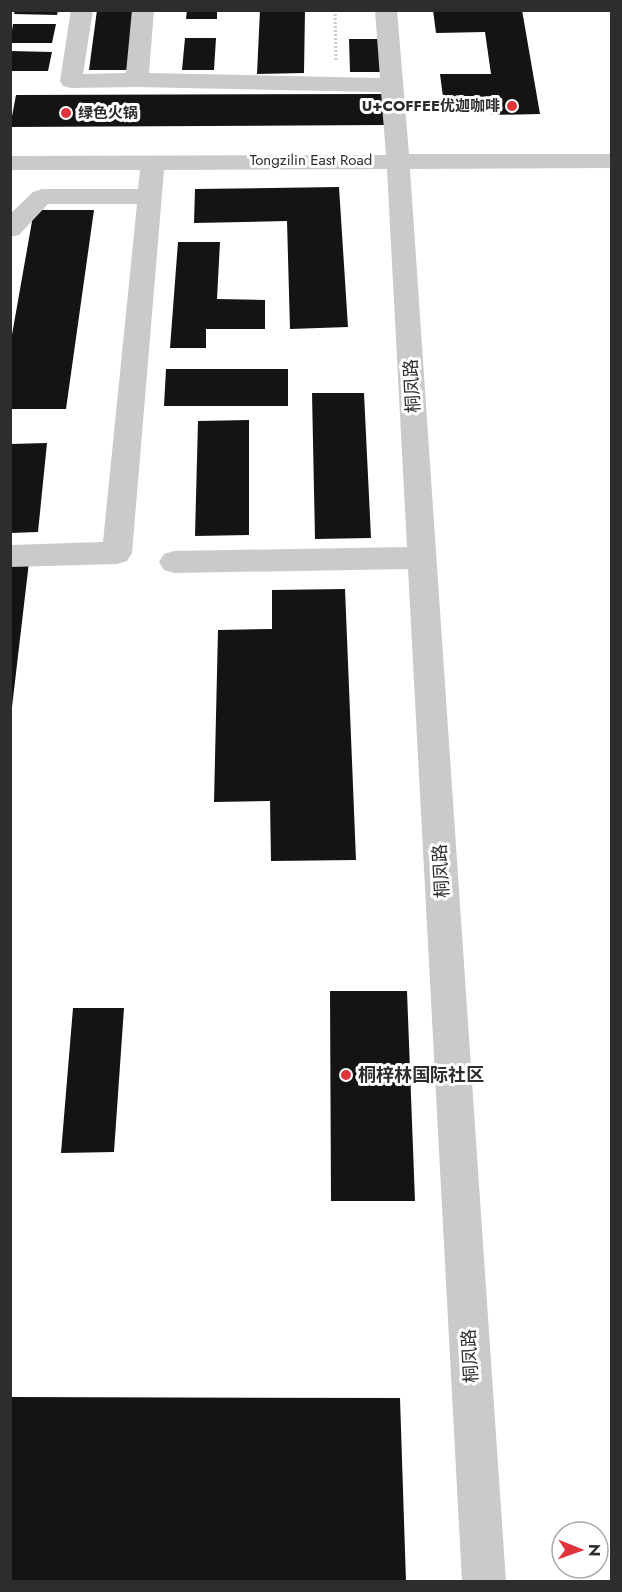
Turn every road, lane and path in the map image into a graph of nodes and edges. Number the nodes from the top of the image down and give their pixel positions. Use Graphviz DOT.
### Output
graph roads {
  1 [pos="82,10"];
  2 [pos="143,10"];
  3 [pos="335,10"];
  4 [pos="386,10"];
  5 [pos="137,80"];
  6 [pos="337,85"];
  7 [pos="392,85"];
  8 [pos="398,160"];
  9 [pos="612,160"];
  10 [pos="153,162"];
  11 [pos="10,163"];
  12 [pos="150,196"];
  13 [pos="10,230"];
  14 [pos="10,556"];
  15 [pos="422,558"];
  16 [pos="174,562"];
  17 [pos="484,1581"];
  1 -- 5 [label="street"];
  2 -- 5 [label="street"];
  3 -- 6 [label="path"];
  4 -- 7 [label="street, 桐凤路"];
  5 -- 6 [label="street"];
  6 -- 7 [label="street"];
  7 -- 8 [label="street, 桐凤路"];
  8 -- 9 [label="street, Tongzilin East Road"];
  8 -- 10 [label="street, Tongzilin East Road"];
  8 -- 15 [label="street, 桐凤路"];
  10 -- 11 [label="street, Tongzilin East Road"];
  10 -- 12 [label="street"];
  12 -- 13 [label="street"];
  12 -- 14 [label="street"];
  15 -- 16 [label="street"];
  15 -- 17 [label="street, 桐凤路"];
}
